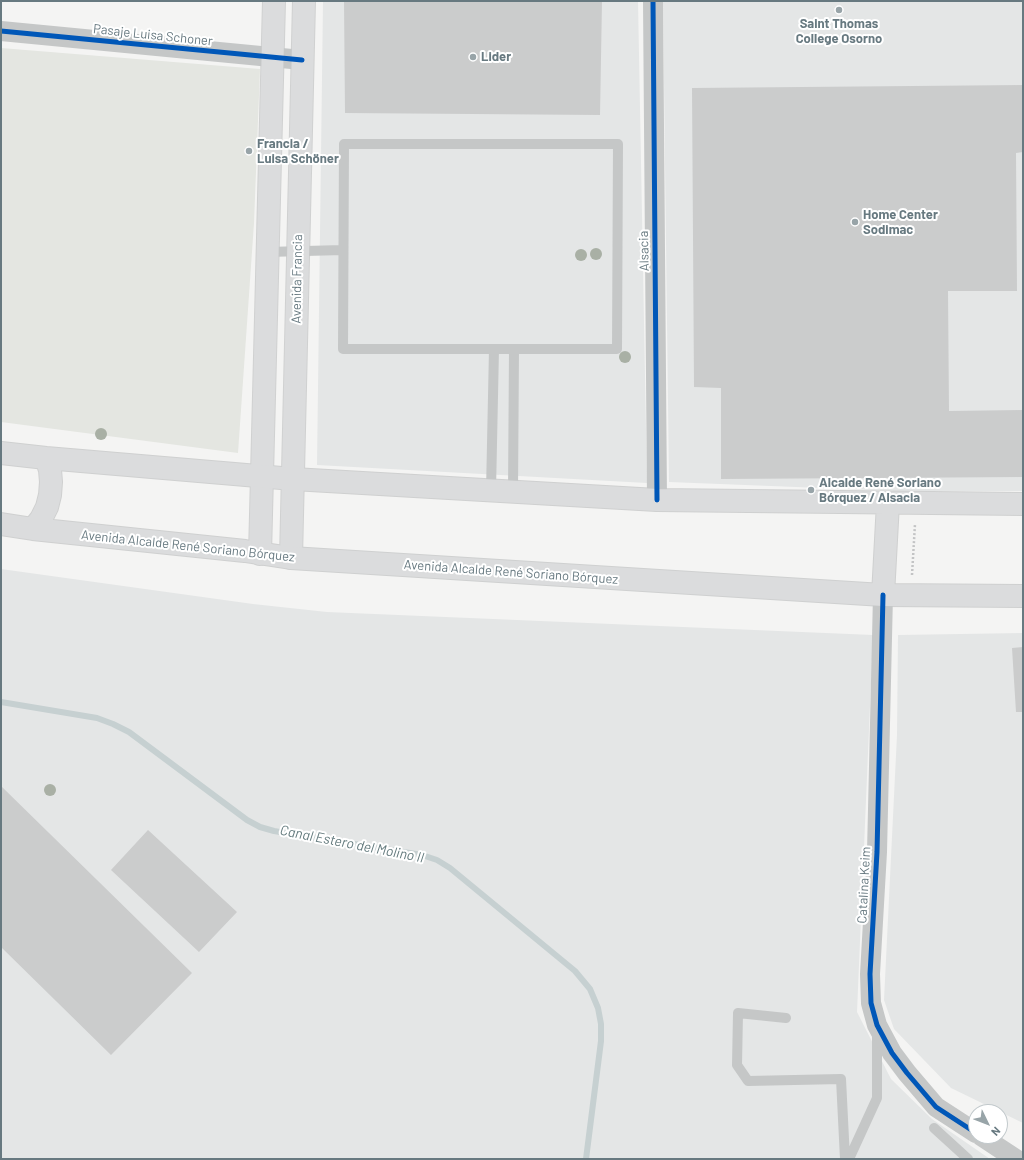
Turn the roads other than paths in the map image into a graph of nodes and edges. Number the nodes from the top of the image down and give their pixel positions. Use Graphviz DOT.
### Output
graph roads {
  1 [pos="274,1"];
  2 [pos="304,1"];
  3 [pos="653,1"];
  4 [pos="1,31"];
  5 [pos="272,58"];
  6 [pos="302,60"];
  7 [pos="343,250"];
  8 [pos="298,251"];
  9 [pos="268,252"];
  10 [pos="494,349"];
  11 [pos="514,349"];
  12 [pos="1,453"];
  13 [pos="46,458"];
  14 [pos="262,476"];
  15 [pos="293,479"];
  16 [pos="502,491"];
  17 [pos="657,500"];
  18 [pos="888,503"];
  19 [pos="1023,504"];
  20 [pos="1,524"];
  21 [pos="33,529"];
  22 [pos="260,554"];
  23 [pos="291,558"];
  24 [pos="883,595"];
  25 [pos="1023,596"];
  26 [pos="786,1018"];
  27 [pos="876,1025"];
  28 [pos="934,1128"];
  29 [pos="968,1128"];
  30 [pos="993,1144"];
  31 [pos="845,1159"];
  32 [pos="849,1159"];
  33 [pos="968,1159"];
  34 [pos="1016,1159"];
  1 -- 5 [label="main road"];
  2 -- 6 [label="main road, Avenida Francia"];
  3 -- 17 [label="street, Alsacia"];
  4 -- 5 [label="street, Pasaje Luisa Schoner"];
  5 -- 6 [label="street, Pasaje Luisa Schoner"];
  5 -- 9 [label="main road"];
  6 -- 8 [label="main road, Avenida Francia"];
  7 -- 8 [label="lane"];
  7 -- 10 [label="lane"];
  7 -- 11 [label="lane"];
  8 -- 9 [label="lane"];
  8 -- 15 [label="main road, Avenida Francia"];
  9 -- 14 [label="main road"];
  10 -- 11 [label="lane"];
  10 -- 16 [label="lane"];
  11 -- 16 [label="lane"];
  12 -- 13 [label="main road"];
  13 -- 14 [label="main road"];
  13 -- 21 [label="main road"];
  14 -- 15 [label="main road"];
  14 -- 22 [label="main road"];
  15 -- 16 [label="main road"];
  15 -- 23 [label="main road, Avenida Francia"];
  16 -- 17 [label="main road"];
  17 -- 18 [label="main road"];
  18 -- 19 [label="main road"];
  18 -- 24 [label="main road"];
  20 -- 21 [label="main road, Avenida Alcalde René Soriano Bórquez"];
  21 -- 22 [label="main road, Avenida Alcalde René Soriano Bórquez"];
  22 -- 23 [label="main road, Avenida Alcalde René Soriano Bórquez"];
  23 -- 24 [label="main road, Avenida Alcalde René Soriano Bórquez"];
  24 -- 25 [label="main road, Avenida Alcalde René Soriano Bórquez"];
  24 -- 27 [label="street, Catalina Keim"];
  26 -- 31 [label="lane"];
  27 -- 29 [label="street, Catalina Keim"];
  27 -- 32 [label="lane"];
  28 -- 33 [label="lane"];
  30 -- 34 [label="street"];
}
